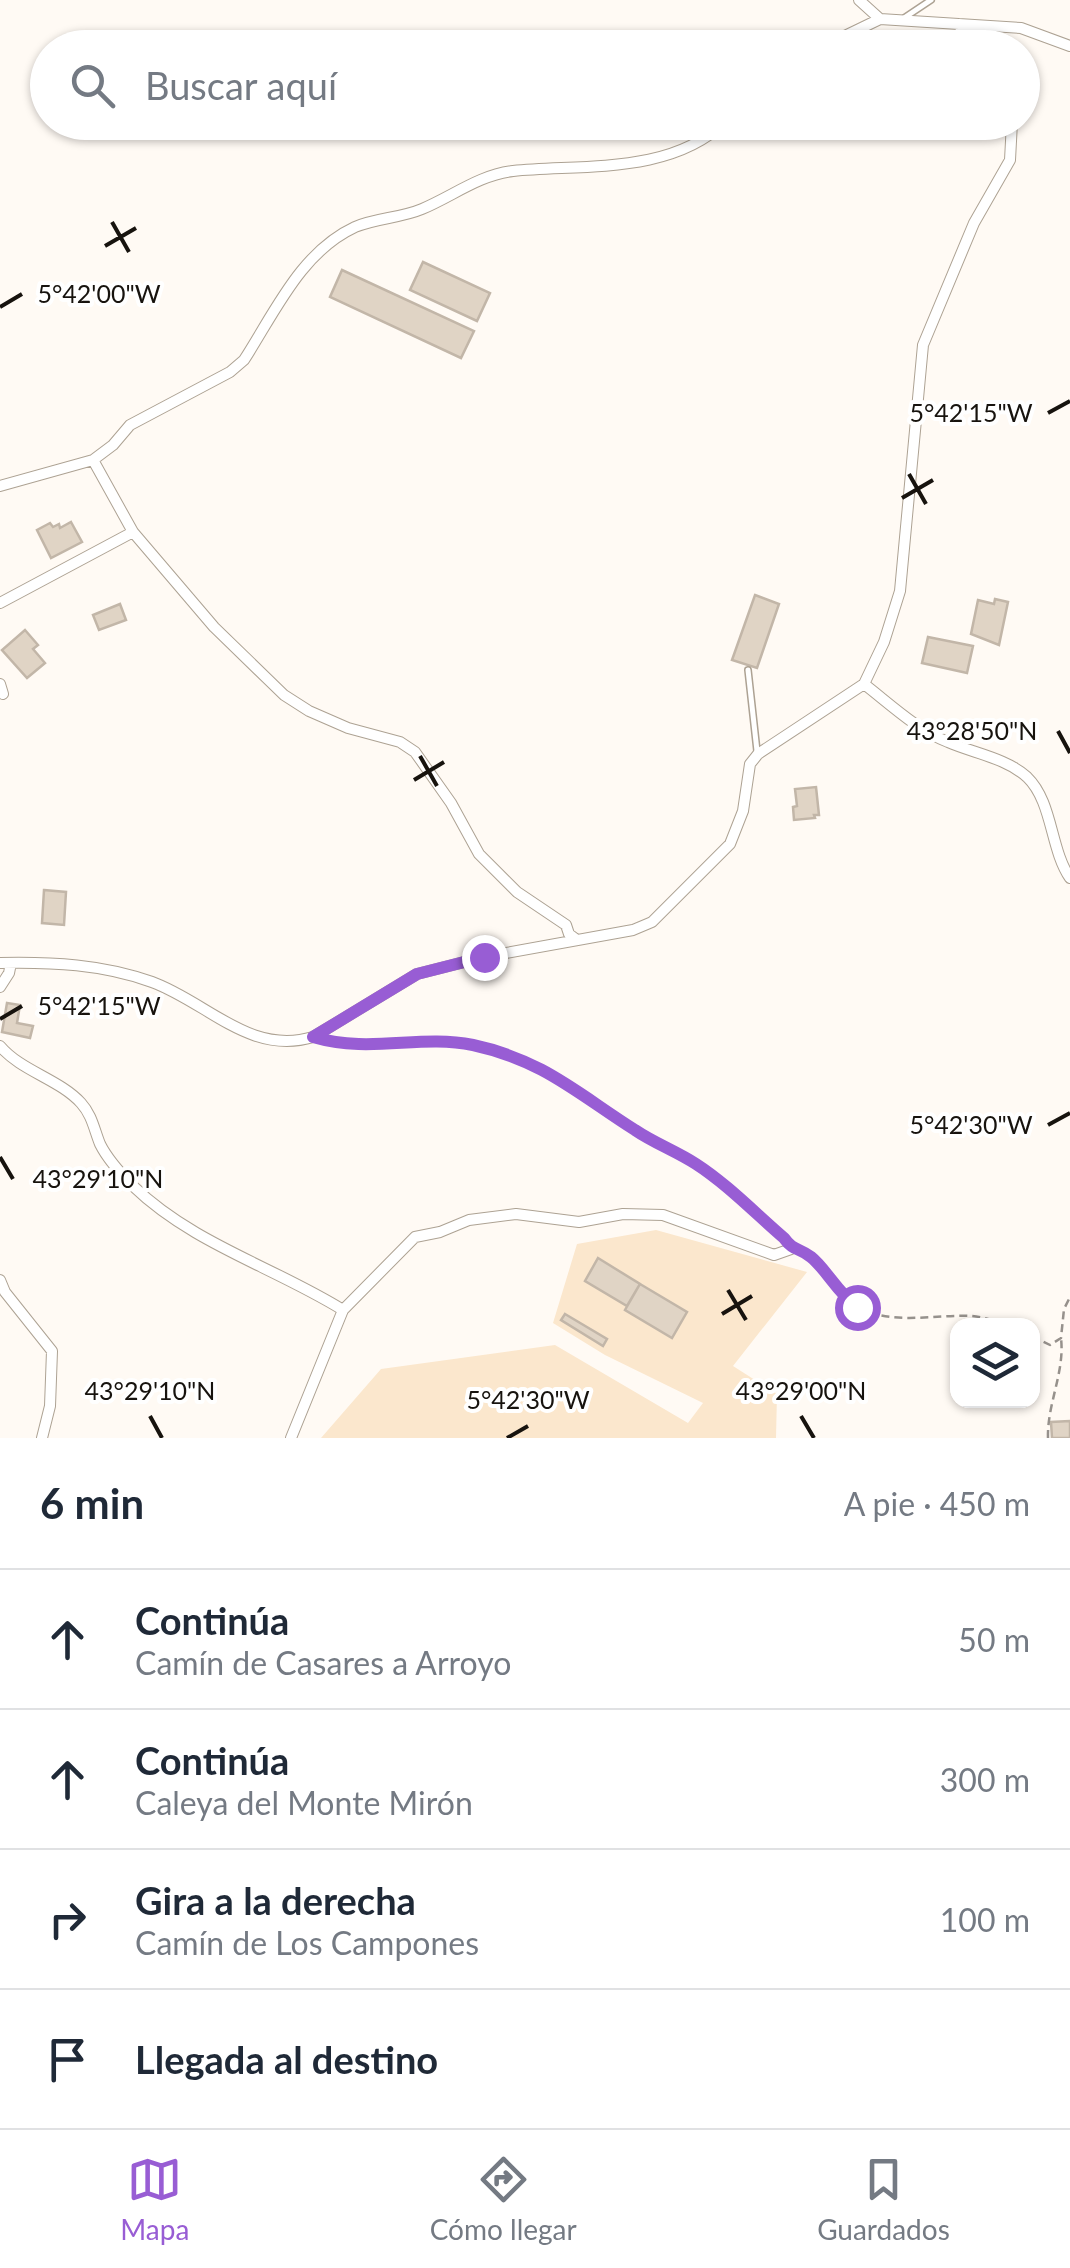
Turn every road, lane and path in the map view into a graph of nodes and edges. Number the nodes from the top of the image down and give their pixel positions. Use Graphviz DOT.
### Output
graph roads {
  1 [pos="859,0"];
  2 [pos="931,0"];
  3 [pos="880,19"];
  4 [pos="901,20"];
  5 [pos="958,24"];
  6 [pos="857,30"];
  7 [pos="962,30"];
  8 [pos="1027,30"];
  9 [pos="1040,35"];
  10 [pos="1070,46"];
  11 [pos="701,140"];
  12 [pos="1011,140"];
  13 [pos="93,460"];
  14 [pos="0,486"];
  15 [pos="133,532"];
  16 [pos="0,603"];
  17 [pos="748,670"];
  18 [pos="864,684"];
  19 [pos="758,754"];
  20 [pos="1070,878"];
  21 [pos="577,940"];
  22 [pos="6,963"];
  23 [pos="0,987"];
  24 [pos="313,1037"];
  25 [pos="0,1046"];
  26 [pos="792,1249"];
  27 [pos="0,1280"];
  28 [pos="1070,1297"];
  29 [pos="343,1310"];
  30 [pos="982,1318"];
  31 [pos="1061,1338"];
  32 [pos="1040,1340"];
  33 [pos="42,1438"];
  34 [pos="291,1438"];
  35 [pos="1048,1438"];
  1 -- 3 [label="street"];
  2 -- 4 [label="lane"];
  3 -- 4 [label="street"];
  3 -- 6 [label="street"];
  4 -- 5 [label="street"];
  5 -- 7 [label="street"];
  5 -- 8 [label="street"];
  9 -- 10 [label="street"];
  11 -- 13 [label="street"];
  12 -- 18 [label="street"];
  13 -- 14 [label="street"];
  13 -- 15 [label="street"];
  15 -- 16 [label="street"];
  15 -- 21 [label="street"];
  17 -- 19 [label="lane"];
  18 -- 19 [label="street"];
  18 -- 20 [label="street"];
  19 -- 21 [label="street"];
  21 -- 24 [label="street"];
  22 -- 23 [label="street"];
  22 -- 24 [label="street"];
  24 -- 26 [label="path"];
  25 -- 29 [label="street"];
  26 -- 29 [label="street"];
  26 -- 30 [label="path"];
  27 -- 33 [label="street"];
  28 -- 31 [label="path"];
  29 -- 34 [label="street"];
  31 -- 32 [label="path"];
  31 -- 35 [label="path"];
}
